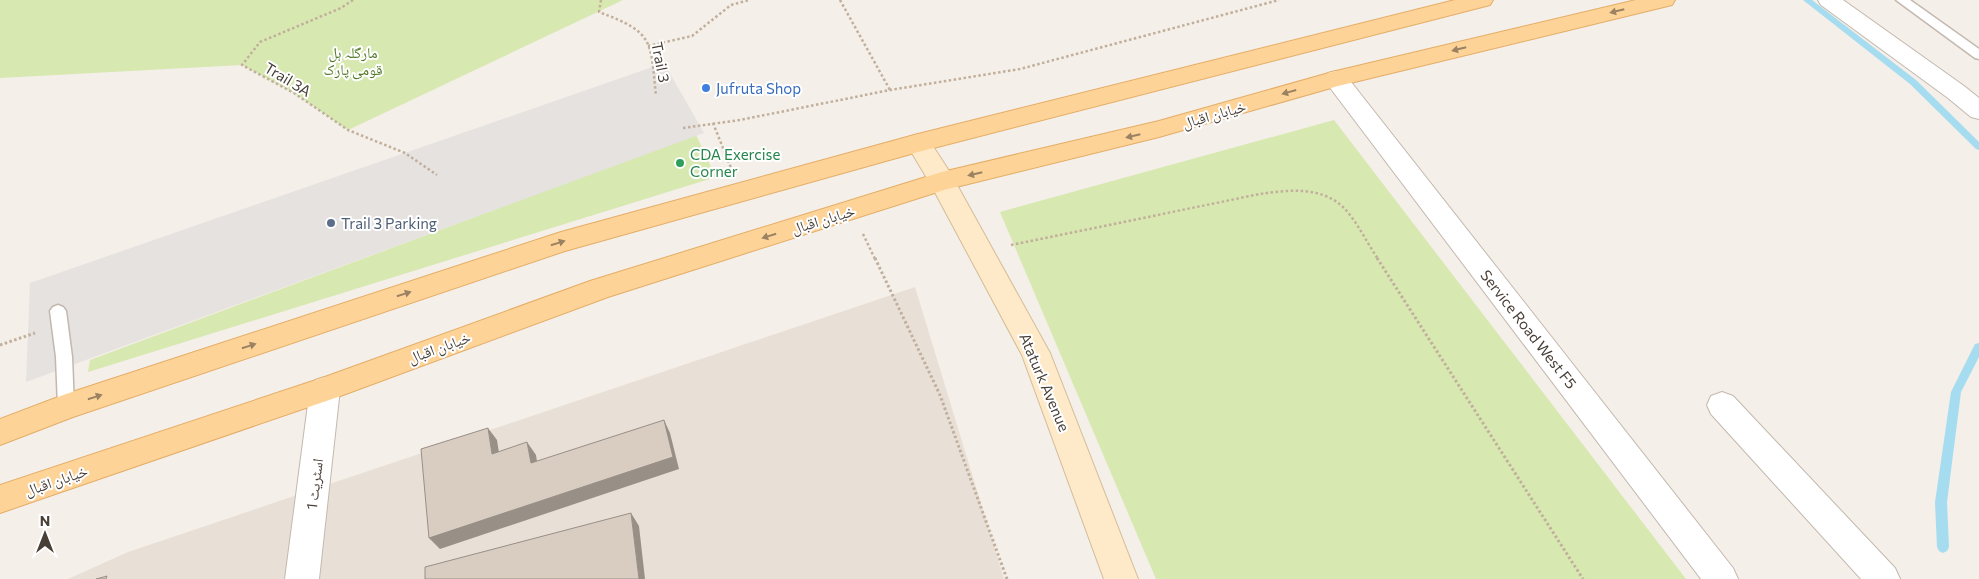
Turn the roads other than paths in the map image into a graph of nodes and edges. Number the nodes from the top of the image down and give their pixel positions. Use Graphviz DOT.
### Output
graph roads {
  1 [pos="1482,0"];
  2 [pos="1664,0"];
  3 [pos="1829,0"];
  4 [pos="1902,0"];
  5 [pos="1979,55"];
  6 [pos="1336,79"];
  7 [pos="1979,111"];
  8 [pos="918,143"];
  9 [pos="942,181"];
  10 [pos="59,318"];
  11 [pos="325,389"];
  12 [pos="1722,405"];
  13 [pos="66,407"];
  14 [pos="0,432"];
  15 [pos="0,499"];
  16 [pos="302,579"];
  17 [pos="1121,579"];
  18 [pos="1721,579"];
  19 [pos="1883,579"];
  1 -- 8 [label="main road"];
  2 -- 6 [label="main road, خیابان اقبال, one-way"];
  3 -- 7 [label="street"];
  4 -- 5 [label="lane"];
  6 -- 9 [label="main road, خیابان اقبال, one-way"];
  6 -- 18 [label="street, Service Road West F5"];
  8 -- 9 [label="street, Ataturk Avenue"];
  13 -- 8 [label="main road, one-way"];
  9 -- 11 [label="main road, خیابان اقبال, one-way"];
  9 -- 17 [label="street, Ataturk Avenue"];
  10 -- 13 [label="lane"];
  11 -- 15 [label="main road, خیابان اقبال"];
  11 -- 16 [label="street, اسٹریٹ 1"];
  12 -- 19 [label="street"];
  13 -- 14 [label="main road"];
}
